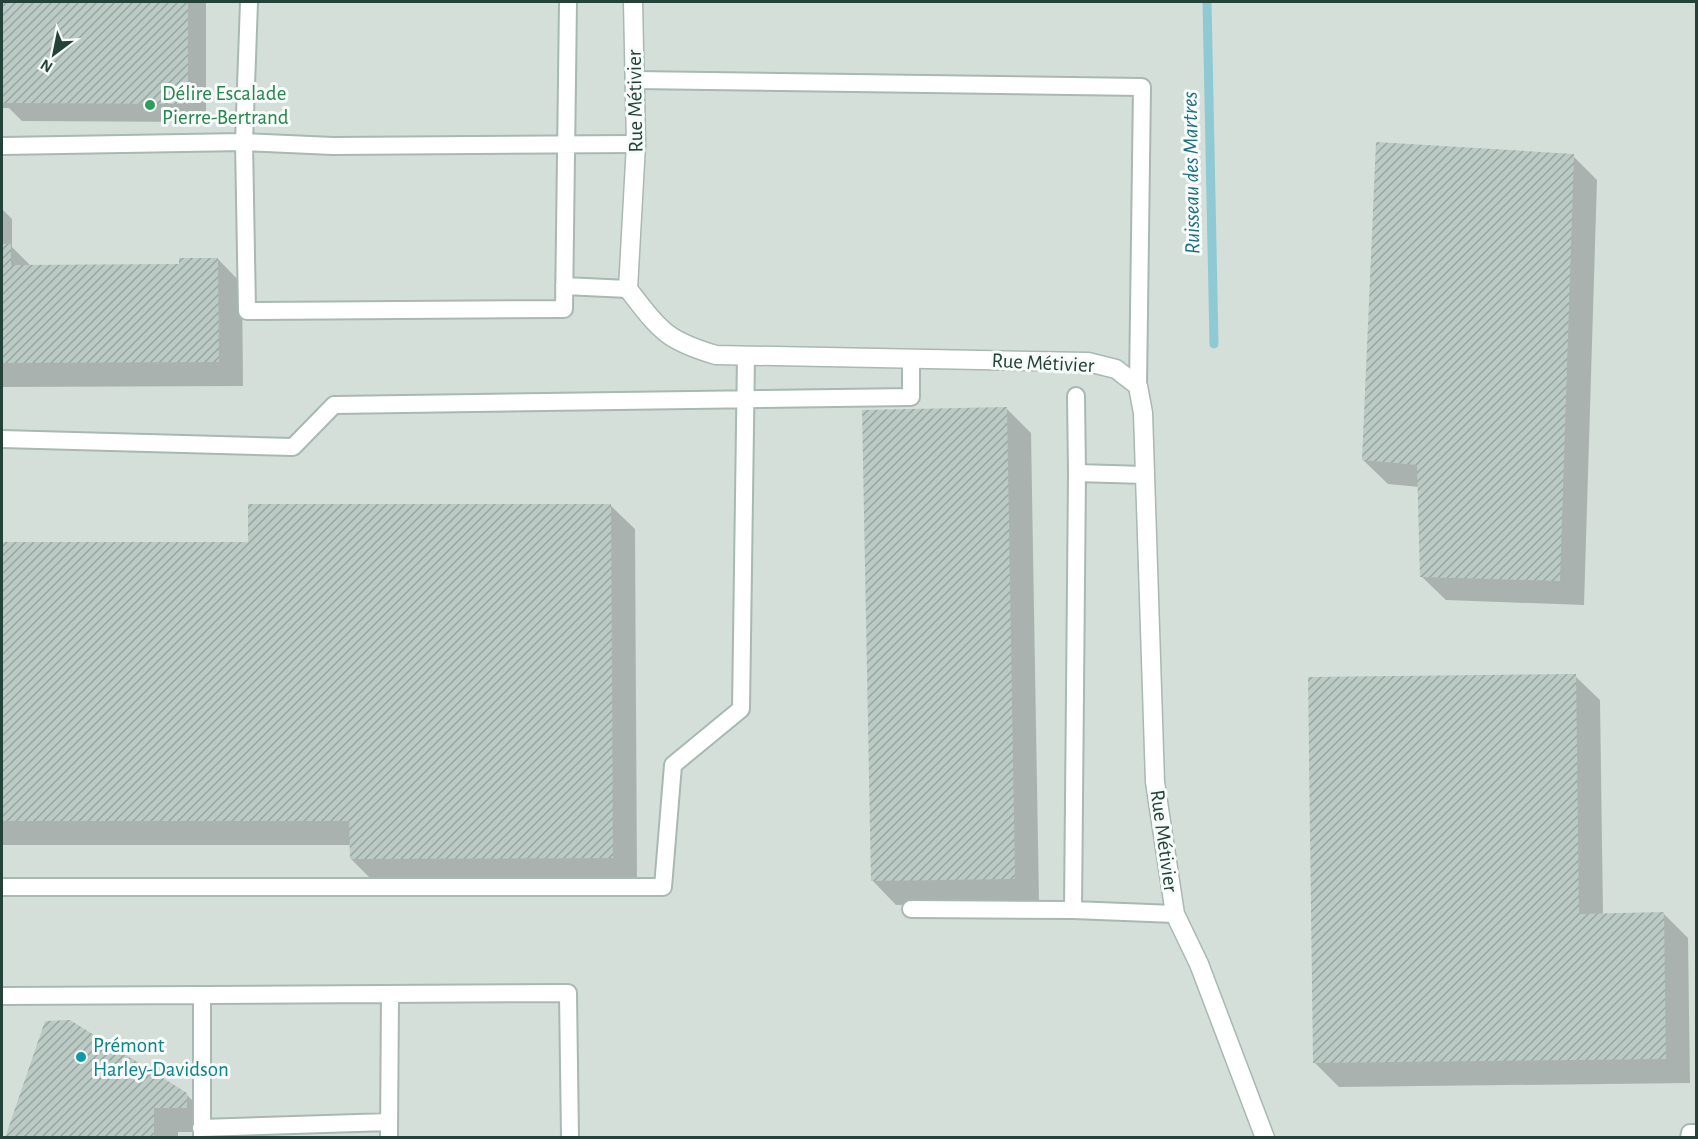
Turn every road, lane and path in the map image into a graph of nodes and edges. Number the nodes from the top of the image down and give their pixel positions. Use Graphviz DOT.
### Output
graph roads {
  1 [pos="249,2"];
  2 [pos="568,2"];
  3 [pos="633,2"];
  4 [pos="635,80"];
  5 [pos="244,142"];
  6 [pos="636,144"];
  7 [pos="2,146"];
  8 [pos="568,146"];
  9 [pos="564,286"];
  10 [pos="628,289"];
  11 [pos="746,356"];
  12 [pos="911,359"];
  13 [pos="1138,386"];
  14 [pos="1076,396"];
  15 [pos="746,401"];
  16 [pos="2,440"];
  17 [pos="1077,473"];
  18 [pos="1145,475"];
  19 [pos="2,886"];
  20 [pos="911,909"];
  21 [pos="1073,910"];
  22 [pos="1174,914"];
  23 [pos="390,994"];
  24 [pos="202,995"];
  25 [pos="2,996"];
  26 [pos="389,1130"];
  27 [pos="202,1132"];
  28 [pos="1696,1133"];
  29 [pos="570,1137"];
  30 [pos="1265,1137"];
  31 [pos="1689,1137"];
  1 -- 5 [label="lane"];
  2 -- 8 [label="lane"];
  3 -- 4 [label="street, Rue Métivier"];
  4 -- 6 [label="street, Rue Métivier"];
  4 -- 13 [label="lane"];
  5 -- 7 [label="lane"];
  5 -- 8 [label="lane"];
  5 -- 9 [label="lane"];
  6 -- 8 [label="lane"];
  6 -- 10 [label="street, Rue Métivier"];
  8 -- 9 [label="lane"];
  9 -- 10 [label="lane"];
  10 -- 11 [label="street, Rue Métivier"];
  11 -- 12 [label="street, Rue Métivier"];
  11 -- 15 [label="lane"];
  12 -- 13 [label="street, Rue Métivier"];
  12 -- 15 [label="lane"];
  13 -- 18 [label="street, Rue Métivier"];
  14 -- 17 [label="lane"];
  15 -- 16 [label="lane"];
  15 -- 19 [label="lane"];
  17 -- 18 [label="lane"];
  17 -- 21 [label="lane"];
  18 -- 22 [label="street, Rue Métivier"];
  20 -- 21 [label="lane"];
  21 -- 22 [label="lane"];
  22 -- 30 [label="street, Rue Métivier"];
  23 -- 24 [label="lane"];
  23 -- 26 [label="lane"];
  23 -- 29 [label="lane"];
  24 -- 25 [label="lane"];
  24 -- 27 [label="lane"];
  26 -- 27 [label="lane"];
  28 -- 31 [label="lane"];
}
